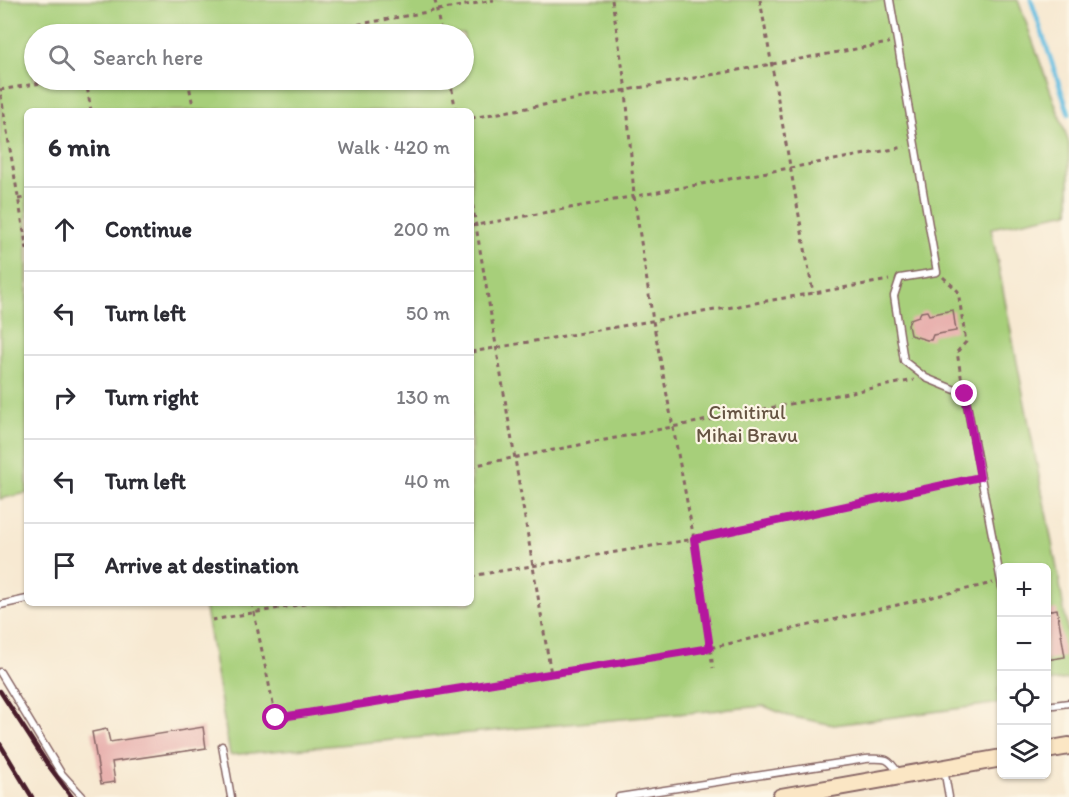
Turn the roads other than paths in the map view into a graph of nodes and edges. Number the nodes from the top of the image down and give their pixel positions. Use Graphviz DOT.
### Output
graph roads {
  1 [pos="890,0"];
  2 [pos="997,564"];
  3 [pos="24,600"];
  4 [pos="0,605"];
  5 [pos="0,672"];
  6 [pos="1069,703"];
  7 [pos="1051,705"];
  8 [pos="222,746"];
  9 [pos="1069,746"];
  10 [pos="1051,749"];
  11 [pos="997,759"];
  12 [pos="944,768"];
  13 [pos="900,776"];
  14 [pos="83,797"];
  15 [pos="231,797"];
  16 [pos="619,797"];
  17 [pos="781,797"];
  18 [pos="949,797"];
  1 -- 2 [label="lane"];
  3 -- 4 [label="lane"];
  5 -- 14 [label="lane"];
  6 -- 7 [label="lane"];
  8 -- 15 [label="lane"];
  9 -- 10 [label="main road"];
  11 -- 12 [label="main road"];
  12 -- 13 [label="main road"];
  12 -- 18 [label="lane"];
  13 -- 16 [label="lane"];
  13 -- 17 [label="main road"];
}
